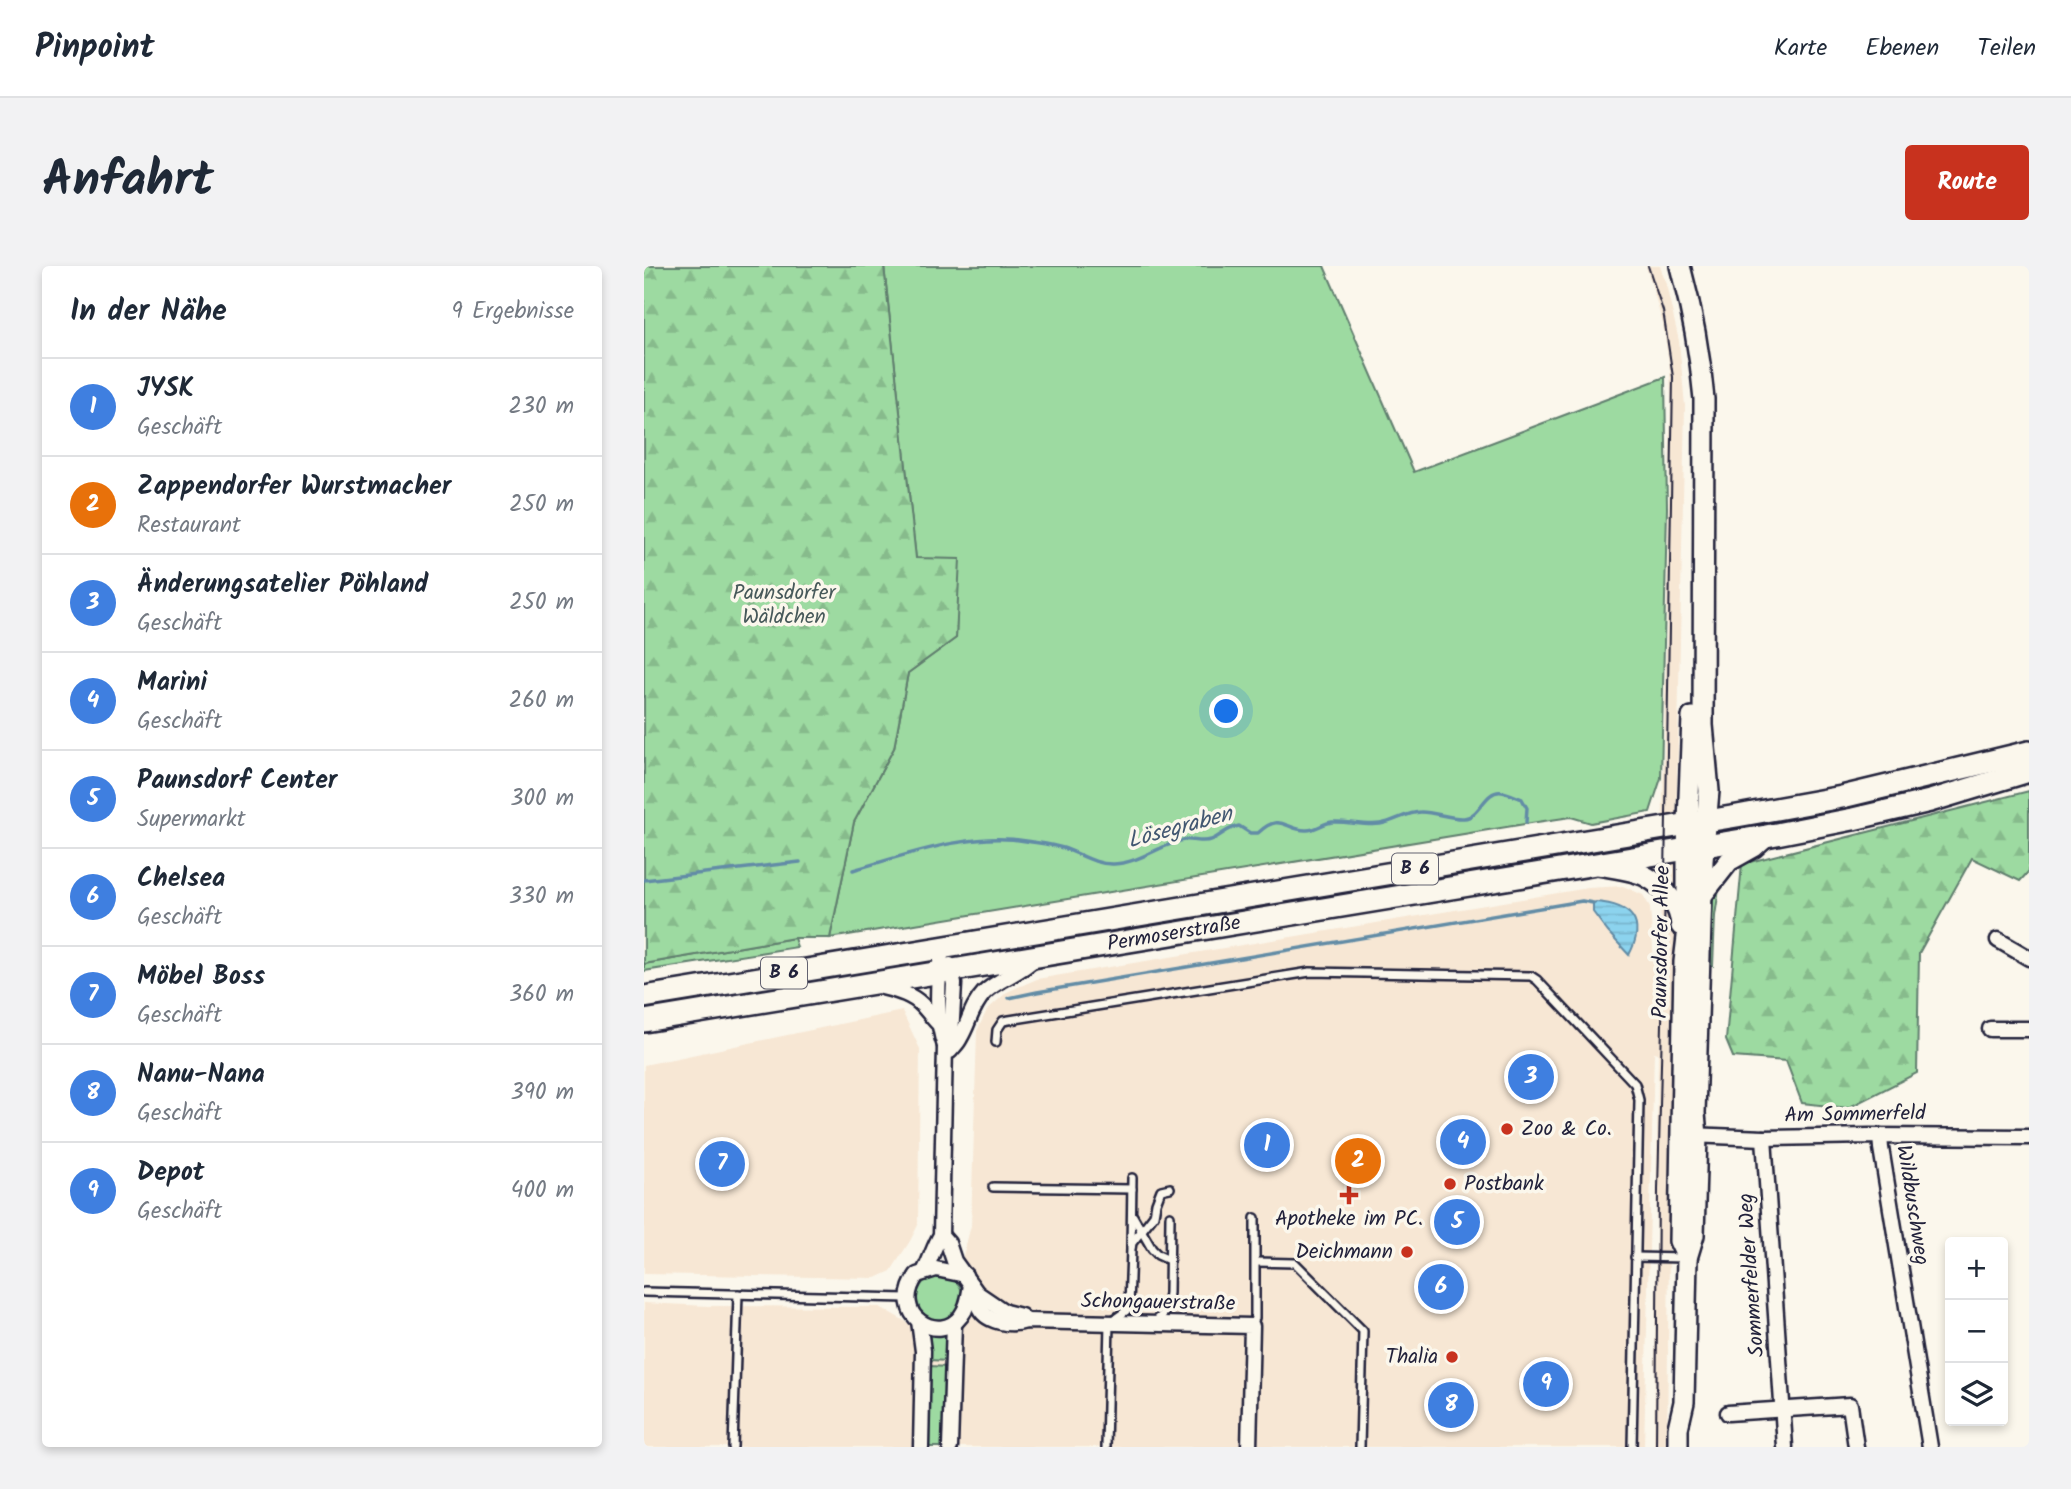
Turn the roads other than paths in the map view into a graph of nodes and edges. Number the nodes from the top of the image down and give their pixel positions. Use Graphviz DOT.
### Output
graph roads {
  1 [pos="1680,266"];
  2 [pos="2029,752"];
  3 [pos="2029,771"];
  4 [pos="1698,823"];
  5 [pos="1766,836"];
  6 [pos="1696,848"];
  7 [pos="1593,864"];
  8 [pos="1704,893"];
  9 [pos="1998,940"];
  10 [pos="942,947"];
  11 [pos="1037,956"];
  12 [pos="2029,958"];
  13 [pos="1684,962"];
  14 [pos="945,971"];
  15 [pos="871,984"];
  16 [pos="644,997"];
  17 [pos="644,1021"];
  18 [pos="941,1026"];
  19 [pos="2029,1029"];
  20 [pos="1990,1030"];
  21 [pos="996,1042"];
  22 [pos="945,1052"];
  23 [pos="1689,1135"];
  24 [pos="1880,1136"];
  25 [pos="2029,1137"];
  26 [pos="1763,1138"];
  27 [pos="1132,1178"];
  28 [pos="993,1187"];
  29 [pos="1170,1188"];
  30 [pos="1132,1189"];
  31 [pos="1131,1212"];
  32 [pos="1170,1216"];
  33 [pos="1255,1218"];
  34 [pos="1142,1231"];
  35 [pos="941,1234"];
  36 [pos="1130,1249"];
  37 [pos="1635,1257"];
  38 [pos="1687,1258"];
  39 [pos="1169,1260"];
  40 [pos="1256,1262"];
  41 [pos="924,1272"];
  42 [pos="971,1284"];
  43 [pos="644,1292"];
  44 [pos="738,1294"];
  45 [pos="908,1298"];
  46 [pos="919,1321"];
  47 [pos="954,1323"];
  48 [pos="1109,1323"];
  49 [pos="1153,1324"];
  50 [pos="1252,1326"];
  51 [pos="1684,1402"];
  52 [pos="1782,1409"];
  53 [pos="1728,1413"];
  54 [pos="733,1447"];
  55 [pos="921,1447"];
  56 [pos="950,1447"];
  57 [pos="1107,1447"];
  58 [pos="1250,1447"];
  59 [pos="1360,1447"];
  60 [pos="1632,1447"];
  61 [pos="1678,1447"];
  62 [pos="1690,1447"];
  63 [pos="1785,1447"];
  64 [pos="1856,1447"];
  65 [pos="1930,1447"];
  1 -- 4 [label="main road, Paunsdorfer Allee"];
  2 -- 4 [label="main road, B 6"];
  3 -- 5 [label="main road, B 6"];
  4 -- 6 [label="main road, Paunsdorfer Allee"];
  4 -- 10 [label="main road, Permoserstraße / B 6"];
  5 -- 6 [label="main road, B 6"];
  5 -- 8 [label="main road"];
  6 -- 7 [label="main road, Permoserstraße / B 6"];
  6 -- 8 [label="main road, Paunsdorfer Allee"];
  6 -- 13 [label="main road, Paunsdorfer Allee"];
  7 -- 11 [label="main road, Permoserstraße / B 6"];
  7 -- 13 [label="main road"];
  8 -- 23 [label="main road, Paunsdorfer Allee"];
  9 -- 12 [label="street"];
  10 -- 14 [label="street, Schongauerstraße"];
  10 -- 16 [label="main road, Permoserstraße / B 6"];
  11 -- 14 [label="main road, Permoserstraße / B 6"];
  11 -- 22 [label="street"];
  13 -- 23 [label="main road, Paunsdorfer Allee"];
  14 -- 15 [label="main road, Permoserstraße / B 6"];
  14 -- 18 [label="street"];
  14 -- 22 [label="street, Schongauerstraße"];
  15 -- 17 [label="main road, Permoserstraße / B 6"];
  15 -- 18 [label="street"];
  18 -- 22 [label="street"];
  19 -- 20 [label="street"];
  21 -- 37 [label="lane"];
  22 -- 35 [label="street, Schongauerstraße"];
  23 -- 26 [label="street, Am Sommerfeld"];
  23 -- 38 [label="main road, Paunsdorfer Allee"];
  24 -- 25 [label="street, Am Sommerfeld"];
  24 -- 26 [label="street, Am Sommerfeld"];
  24 -- 65 [label="street, Wildbuschweg"];
  26 -- 52 [label="street, Sommerfelder Weg"];
  27 -- 30 [label="lane"];
  28 -- 30 [label="lane"];
  29 -- 34 [label="lane"];
  30 -- 31 [label="lane"];
  31 -- 34 [label="lane"];
  31 -- 36 [label="lane"];
  32 -- 39 [label="lane"];
  33 -- 40 [label="lane"];
  34 -- 36 [label="lane"];
  34 -- 39 [label="lane"];
  35 -- 41 [label="street, Schongauerstraße"];
  35 -- 42 [label="street, Schongauerstraße"];
  36 -- 48 [label="lane"];
  37 -- 38 [label="lane"];
  37 -- 60 [label="lane"];
  38 -- 51 [label="main road, Paunsdorfer Allee"];
  39 -- 49 [label="lane"];
  40 -- 50 [label="lane"];
  40 -- 59 [label="lane"];
  41 -- 42 [label="street, Schongauerstraße"];
  41 -- 45 [label="street, Schongauerstraße"];
  42 -- 47 [label="street"];
  42 -- 48 [label="street, Schongauerstraße"];
  43 -- 44 [label="lane"];
  44 -- 45 [label="lane"];
  44 -- 54 [label="lane"];
  45 -- 46 [label="street"];
  46 -- 47 [label="street"];
  46 -- 55 [label="street"];
  47 -- 56 [label="street"];
  48 -- 49 [label="street, Schongauerstraße"];
  48 -- 57 [label="lane"];
  49 -- 50 [label="street, Schongauerstraße"];
  50 -- 58 [label="street, Schongauerstraße"];
  51 -- 61 [label="main road, Paunsdorfer Allee"];
  51 -- 62 [label="main road, Paunsdorfer Allee"];
  52 -- 53 [label="street"];
  52 -- 63 [label="street, Sommerfelder Weg"];
  52 -- 64 [label="street"];
}
